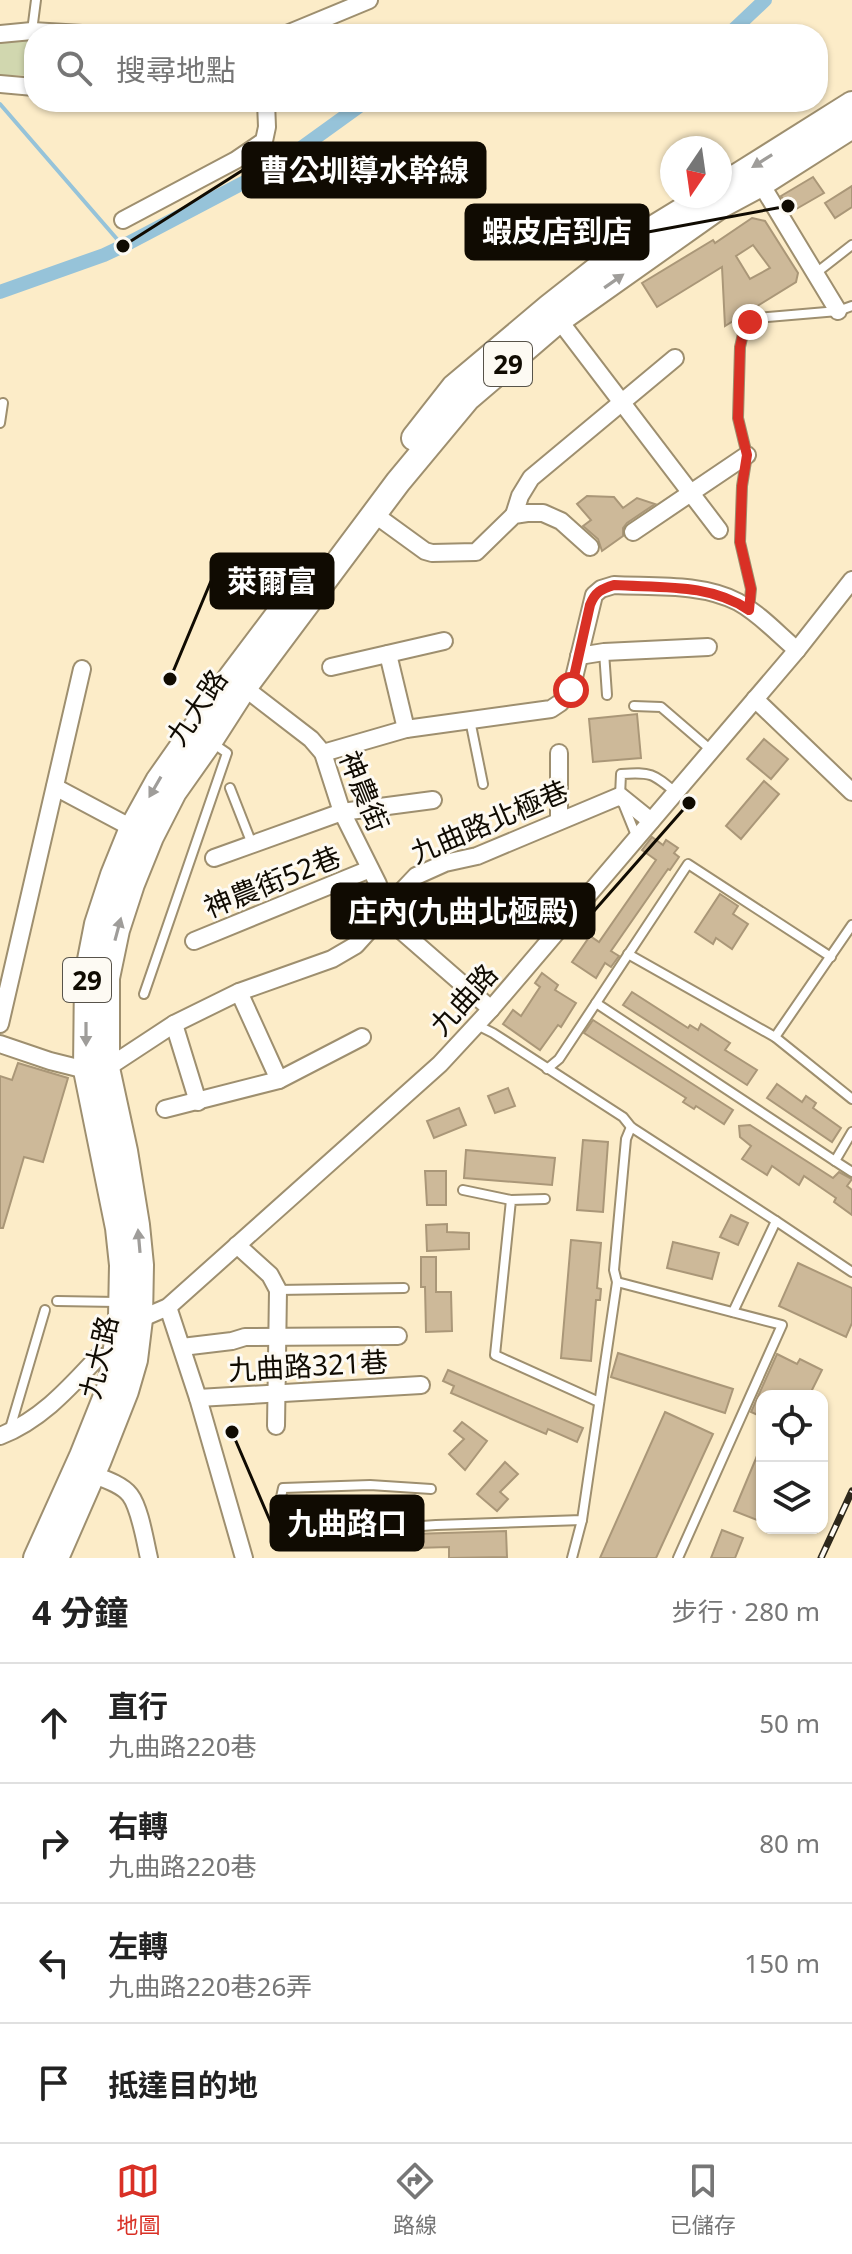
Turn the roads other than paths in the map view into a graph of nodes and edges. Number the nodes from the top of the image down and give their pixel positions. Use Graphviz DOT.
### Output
graph roads {
  1 [pos="36,0"];
  2 [pos="369,0"];
  3 [pos="33,24"];
  4 [pos="311,24"];
  5 [pos="24,32"];
  6 [pos="0,34"];
  7 [pos="0,84"];
  8 [pos="24,86"];
  9 [pos="852,104"];
  10 [pos="266,112"];
  11 [pos="852,126"];
  12 [pos="732,179"];
  13 [pos="761,184"];
  14 [pos="686,208"];
  15 [pos="123,220"];
  16 [pos="852,245"];
  17 [pos="815,273"];
  18 [pos="845,308"];
  19 [pos="559,320"];
  20 [pos="675,358"];
  21 [pos="622,402"];
  22 [pos="3,403"];
  23 [pos="0,423"];
  24 [pos="747,455"];
  25 [pos="691,493"];
  26 [pos="374,514"];
  27 [pos="514,515"];
  28 [pos="719,530"];
  29 [pos="633,532"];
  30 [pos="590,547"];
  31 [pos="852,580"];
  32 [pos="749,610"];
  33 [pos="444,641"];
  34 [pos="708,647"];
  35 [pos="797,650"];
  36 [pos="604,652"];
  37 [pos="388,654"];
  38 [pos="579,656"];
  39 [pos="331,667"];
  40 [pos="82,669"];
  41 [pos="238,682"];
  42 [pos="607,695"];
  43 [pos="755,699"];
  44 [pos="634,706"];
  45 [pos="470,720"];
  46 [pos="406,729"];
  47 [pos="210,741"];
  48 [pos="712,751"];
  49 [pos="323,753"];
  50 [pos="559,753"];
  51 [pos="483,784"];
  52 [pos="55,787"];
  53 [pos="230,788"];
  54 [pos="852,792"];
  55 [pos="676,793"];
  56 [pos="620,796"];
  57 [pos="433,800"];
  58 [pos="342,812"];
  59 [pos="559,821"];
  60 [pos="651,821"];
  61 [pos="132,828"];
  62 [pos="637,838"];
  63 [pos="252,844"];
  64 [pos="214,858"];
  65 [pos="370,869"];
  66 [pos="381,913"];
  67 [pos="852,925"];
  68 [pos="194,941"];
  69 [pos="628,954"];
  70 [pos="831,957"];
  71 [pos="239,992"];
  72 [pos="144,994"];
  73 [pos="596,1003"];
  74 [pos="491,1009"];
  75 [pos="0,1024"];
  76 [pos="174,1024"];
  77 [pos="477,1025"];
  78 [pos="362,1037"];
  79 [pos="775,1037"];
  80 [pos="0,1044"];
  81 [pos="96,1069"];
  82 [pos="547,1069"];
  83 [pos="279,1080"];
  84 [pos="852,1099"];
  85 [pos="198,1102"];
  86 [pos="165,1109"];
  87 [pos="631,1127"];
  88 [pos="852,1132"];
  89 [pos="835,1161"];
  90 [pos="852,1172"];
  91 [pos="463,1190"];
  92 [pos="545,1199"];
  93 [pos="511,1200"];
  94 [pos="776,1221"];
  95 [pos="237,1245"];
  96 [pos="852,1272"];
  97 [pos="617,1282"];
  98 [pos="404,1288"];
  99 [pos="278,1290"];
  100 [pos="57,1301"];
  101 [pos="168,1307"];
  102 [pos="45,1310"];
  103 [pos="733,1312"];
  104 [pos="127,1313"];
  105 [pos="398,1336"];
  106 [pos="276,1337"];
  107 [pos="182,1347"];
  108 [pos="125,1358"];
  109 [pos="421,1385"];
  110 [pos="275,1393"];
  111 [pos="198,1398"];
  112 [pos="599,1402"];
  113 [pos="276,1426"];
  114 [pos="4,1434"];
  115 [pos="85,1471"];
  116 [pos="431,1489"];
  117 [pos="582,1520"];
  118 [pos="36,1558"];
  119 [pos="56,1558"];
  120 [pos="149,1558"];
  121 [pos="244,1558"];
  122 [pos="572,1558"];
  123 [pos="678,1558"];
  1 -- 3 [label="lane"];
  2 -- 4 [label="street"];
  5 -- 6 [label="street"];
  7 -- 8 [label="street"];
  9 -- 12 [label="main road, one-way"];
  10 -- 15 [label="street"];
  11 -- 13 [label="main road, 九大路 / 29"];
  13 -- 17 [label="street"];
  19 -- 13 [label="main road, 九大路 / 29, one-way"];
  14 -- 41 [label="main road, 九大路 / 29"];
  16 -- 17 [label="lane"];
  17 -- 18 [label="street"];
  18 -- 24 [label="lane"];
  19 -- 21 [label="street"];
  19 -- 26 [label="main road, 九大路 / 29"];
  20 -- 21 [label="street"];
  21 -- 25 [label="street"];
  21 -- 27 [label="street"];
  22 -- 23 [label="lane"];
  24 -- 25 [label="street"];
  24 -- 32 [label="lane"];
  25 -- 28 [label="street"];
  25 -- 29 [label="street"];
  26 -- 27 [label="street"];
  26 -- 41 [label="main road, 九大路 / 29"];
  27 -- 30 [label="street"];
  31 -- 35 [label="street, 九曲路"];
  32 -- 35 [label="street"];
  32 -- 38 [label="street"];
  33 -- 37 [label="street"];
  34 -- 36 [label="street"];
  35 -- 43 [label="street, 九曲路"];
  36 -- 38 [label="street"];
  36 -- 42 [label="lane"];
  37 -- 39 [label="street"];
  37 -- 46 [label="street"];
  38 -- 45 [label="street"];
  40 -- 52 [label="street"];
  41 -- 47 [label="main road, 九大路 / 29"];
  41 -- 49 [label="street, 神農街"];
  41 -- 61 [label="main road, 九大路 / 29, one-way"];
  43 -- 48 [label="street, 九曲路"];
  43 -- 54 [label="street"];
  44 -- 48 [label="lane"];
  45 -- 46 [label="street"];
  45 -- 51 [label="lane"];
  46 -- 49 [label="street"];
  47 -- 72 [label="lane"];
  81 -- 47 [label="main road, 九大路 / 29, one-way"];
  48 -- 55 [label="street, 九曲路"];
  49 -- 58 [label="street, 神農街"];
  50 -- 59 [label="street"];
  52 -- 61 [label="street"];
  52 -- 75 [label="street"];
  53 -- 63 [label="lane"];
  55 -- 56 [label="lane"];
  55 -- 60 [label="street, 九曲路"];
  56 -- 59 [label="street, 九曲路北極巷"];
  56 -- 60 [label="street"];
  56 -- 62 [label="lane"];
  57 -- 58 [label="street"];
  58 -- 63 [label="street"];
  58 -- 65 [label="street, 神農街"];
  59 -- 66 [label="street, 九曲路北極巷"];
  60 -- 62 [label="street, 九曲路"];
  61 -- 81 [label="main road, 九大路 / 29, one-way"];
  62 -- 74 [label="street, 九曲路"];
  63 -- 64 [label="street"];
  65 -- 66 [label="street, 神農街"];
  65 -- 68 [label="street, 神農街52巷"];
  66 -- 71 [label="street, 九曲路北極巷"];
  66 -- 74 [label="street"];
  67 -- 70 [label="lane"];
  69 -- 70 [label="lane"];
  69 -- 73 [label="lane"];
  69 -- 79 [label="lane"];
  70 -- 79 [label="lane"];
  71 -- 76 [label="street, 九曲路北極巷"];
  71 -- 83 [label="street"];
  73 -- 82 [label="lane"];
  73 -- 89 [label="lane"];
  74 -- 77 [label="street, 九曲路"];
  76 -- 81 [label="street, 九曲路北極巷"];
  76 -- 85 [label="street"];
  77 -- 82 [label="lane"];
  77 -- 95 [label="street, 九曲路"];
  78 -- 83 [label="street"];
  79 -- 84 [label="lane"];
  80 -- 81 [label="street"];
  81 -- 104 [label="main road, 九大路 / 29"];
  82 -- 87 [label="lane"];
  83 -- 85 [label="street"];
  85 -- 86 [label="street"];
  87 -- 94 [label="lane"];
  87 -- 97 [label="lane"];
  88 -- 89 [label="lane"];
  89 -- 90 [label="lane"];
  91 -- 93 [label="lane"];
  92 -- 93 [label="lane"];
  93 -- 112 [label="lane"];
  94 -- 96 [label="lane"];
  94 -- 103 [label="lane"];
  95 -- 99 [label="street"];
  95 -- 101 [label="street, 九曲路"];
  97 -- 103 [label="lane"];
  97 -- 112 [label="lane"];
  98 -- 99 [label="lane"];
  99 -- 106 [label="street"];
  100 -- 104 [label="lane"];
  101 -- 104 [label="street, 九曲路"];
  101 -- 107 [label="street"];
  102 -- 114 [label="lane"];
  103 -- 123 [label="lane"];
  104 -- 108 [label="main road, 九大路 / 29"];
  105 -- 106 [label="street"];
  106 -- 107 [label="street"];
  106 -- 110 [label="street"];
  107 -- 111 [label="street"];
  108 -- 114 [label="street"];
  108 -- 115 [label="main road, 九大路 / 29"];
  109 -- 110 [label="street, 九曲路321巷"];
  110 -- 111 [label="street, 九曲路321巷"];
  110 -- 113 [label="street"];
  111 -- 121 [label="street"];
  112 -- 117 [label="lane"];
  115 -- 118 [label="main road, 九大路 / 29"];
  115 -- 119 [label="main road, 九大路 / 29"];
  115 -- 120 [label="street"];
  116 -- 117 [label="lane"];
  117 -- 122 [label="lane"];
}
